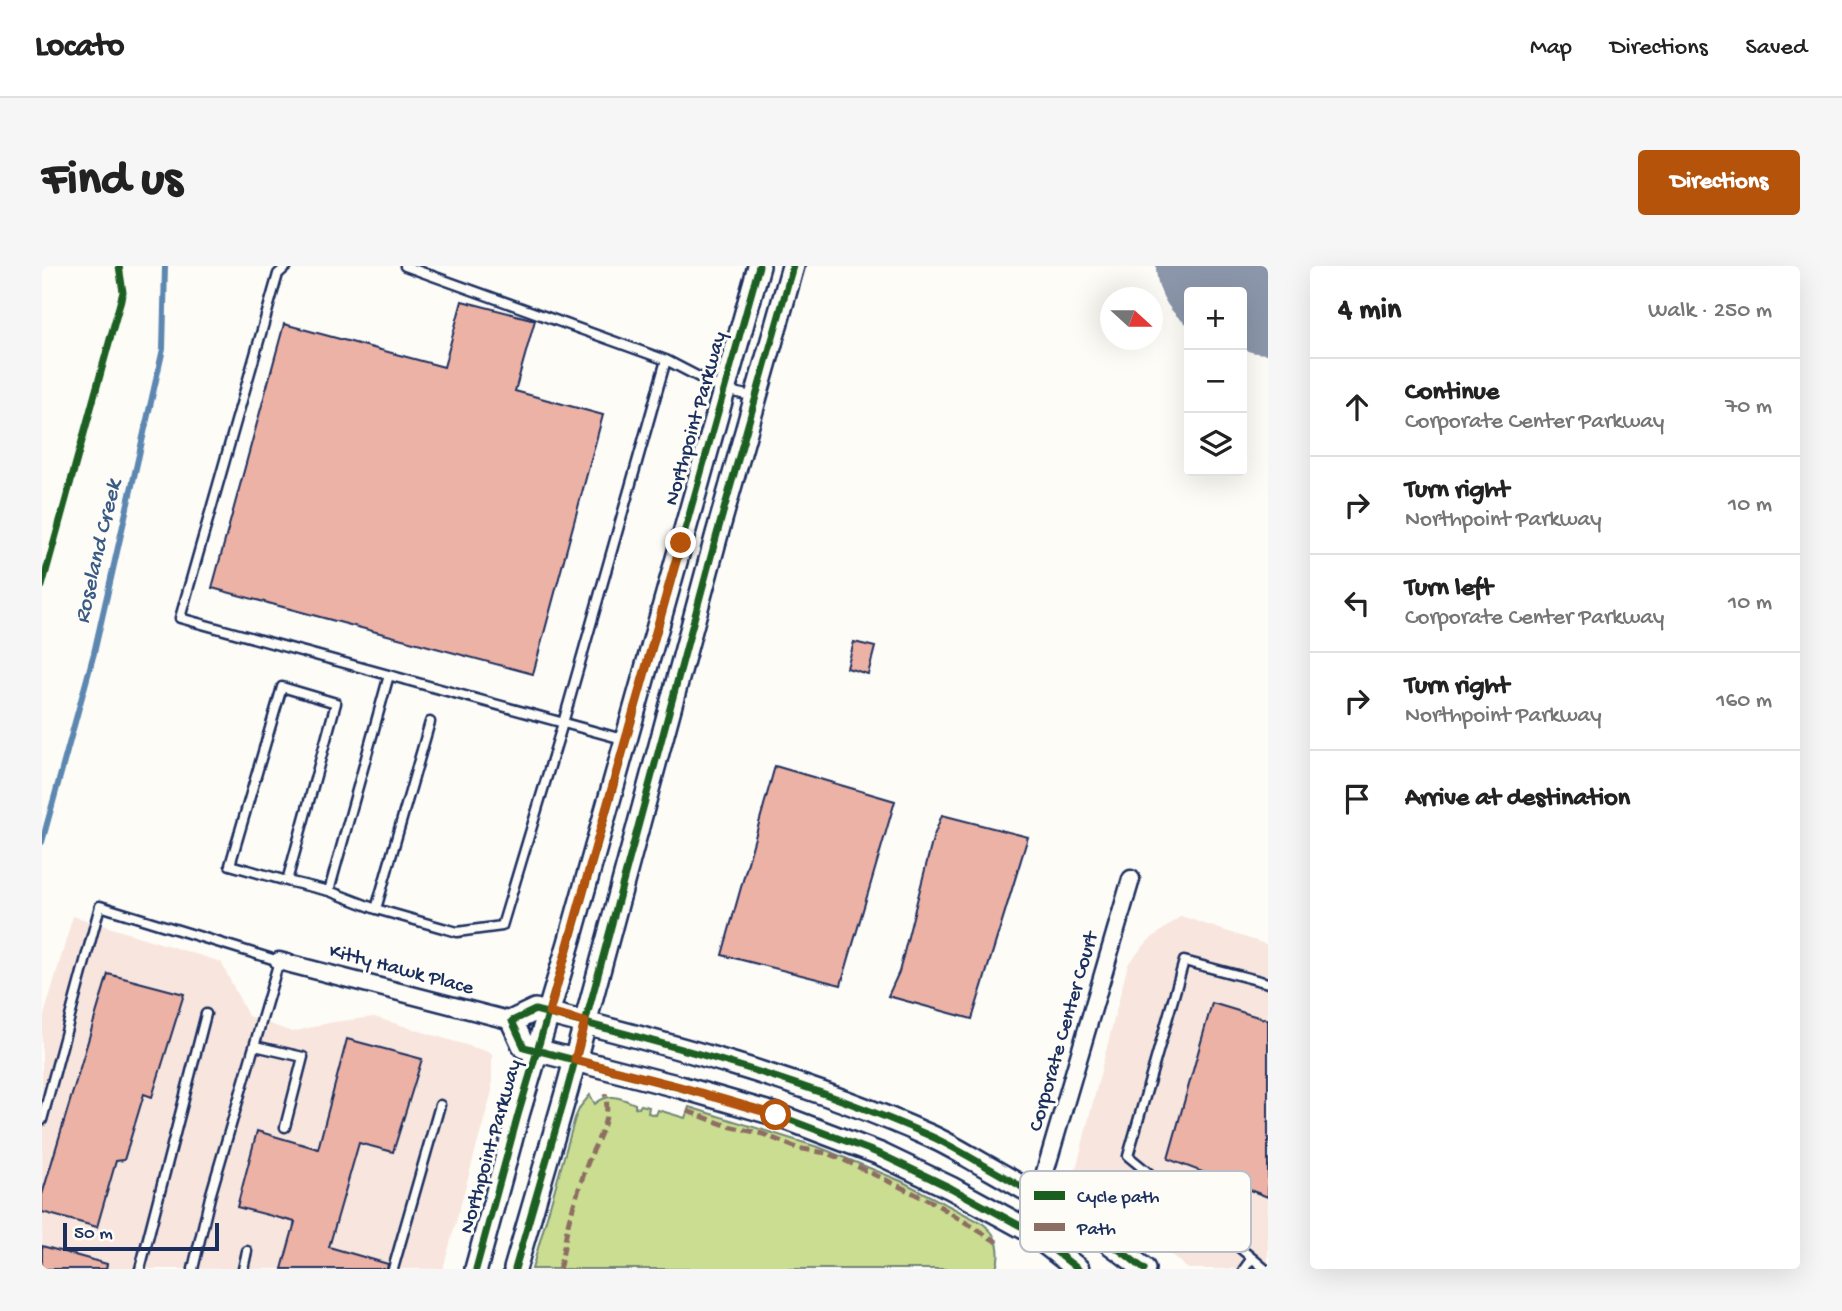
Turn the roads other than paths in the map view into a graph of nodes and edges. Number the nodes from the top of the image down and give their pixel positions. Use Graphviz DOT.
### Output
graph roads {
  1 [pos="288,266"];
  2 [pos="405,266"];
  3 [pos="759,266"];
  4 [pos="793,266"];
  5 [pos="666,360"];
  6 [pos="724,390"];
  7 [pos="756,397"];
  8 [pos="389,675"];
  9 [pos="430,722"];
  10 [pos="563,723"];
  11 [pos="625,740"];
  12 [pos="1131,879"];
  13 [pos="287,881"];
  14 [pos="329,891"];
  15 [pos="376,909"];
  16 [pos="279,961"];
  17 [pos="1268,983"];
  18 [pos="549,1013"];
  19 [pos="206,1014"];
  20 [pos="512,1021"];
  21 [pos="585,1022"];
  22 [pos="255,1046"];
  23 [pos="538,1051"];
  24 [pos="575,1060"];
  25 [pos="440,1105"];
  26 [pos="42,1120"];
  27 [pos="285,1127"];
  28 [pos="1045,1171"];
  29 [pos="1146,1171"];
  30 [pos="1020,1186"];
  31 [pos="1020,1226"];
  32 [pos="247,1251"];
  33 [pos="1056,1252"];
  34 [pos="1119,1252"];
  35 [pos="1245,1252"];
  36 [pos="1252,1258"];
  37 [pos="140,1269"];
  38 [pos="193,1269"];
  39 [pos="243,1269"];
  40 [pos="393,1269"];
  41 [pos="476,1269"];
  42 [pos="515,1269"];
  43 [pos="1078,1269"];
  44 [pos="1144,1269"];
  45 [pos="1244,1269"];
  46 [pos="1265,1269"];
  1 -- 8 [label="lane"];
  2 -- 5 [label="lane"];
  3 -- 6 [label="street, Northpoint Parkway"];
  4 -- 7 [label="street"];
  5 -- 6 [label="lane"];
  5 -- 10 [label="lane"];
  6 -- 7 [label="lane"];
  6 -- 11 [label="street, Northpoint Parkway"];
  7 -- 21 [label="street"];
  8 -- 10 [label="lane"];
  8 -- 14 [label="lane"];
  9 -- 15 [label="lane"];
  10 -- 11 [label="lane"];
  10 -- 15 [label="lane"];
  11 -- 18 [label="street, Northpoint Parkway"];
  12 -- 28 [label="street, Corporate Center Court"];
  13 -- 13 [label="lane"];
  13 -- 14 [label="lane"];
  14 -- 15 [label="lane"];
  16 -- 20 [label="street, Kitty Hawk Place"];
  16 -- 22 [label="lane"];
  16 -- 26 [label="lane"];
  17 -- 29 [label="lane"];
  18 -- 20 [label="street"];
  18 -- 21 [label="street"];
  18 -- 23 [label="street, Northpoint Parkway"];
  19 -- 37 [label="lane"];
  20 -- 23 [label="street"];
  21 -- 24 [label="street"];
  21 -- 30 [label="street"];
  22 -- 27 [label="lane"];
  22 -- 38 [label="lane"];
  23 -- 24 [label="street"];
  23 -- 41 [label="street, Northpoint Parkway"];
  24 -- 31 [label="street"];
  24 -- 42 [label="street"];
  25 -- 40 [label="lane"];
  32 -- 39 [label="lane"];
  33 -- 43 [label="street"];
  34 -- 44 [label="street"];
  35 -- 36 [label="lane"];
  36 -- 45 [label="lane"];
  36 -- 46 [label="lane"];
}
